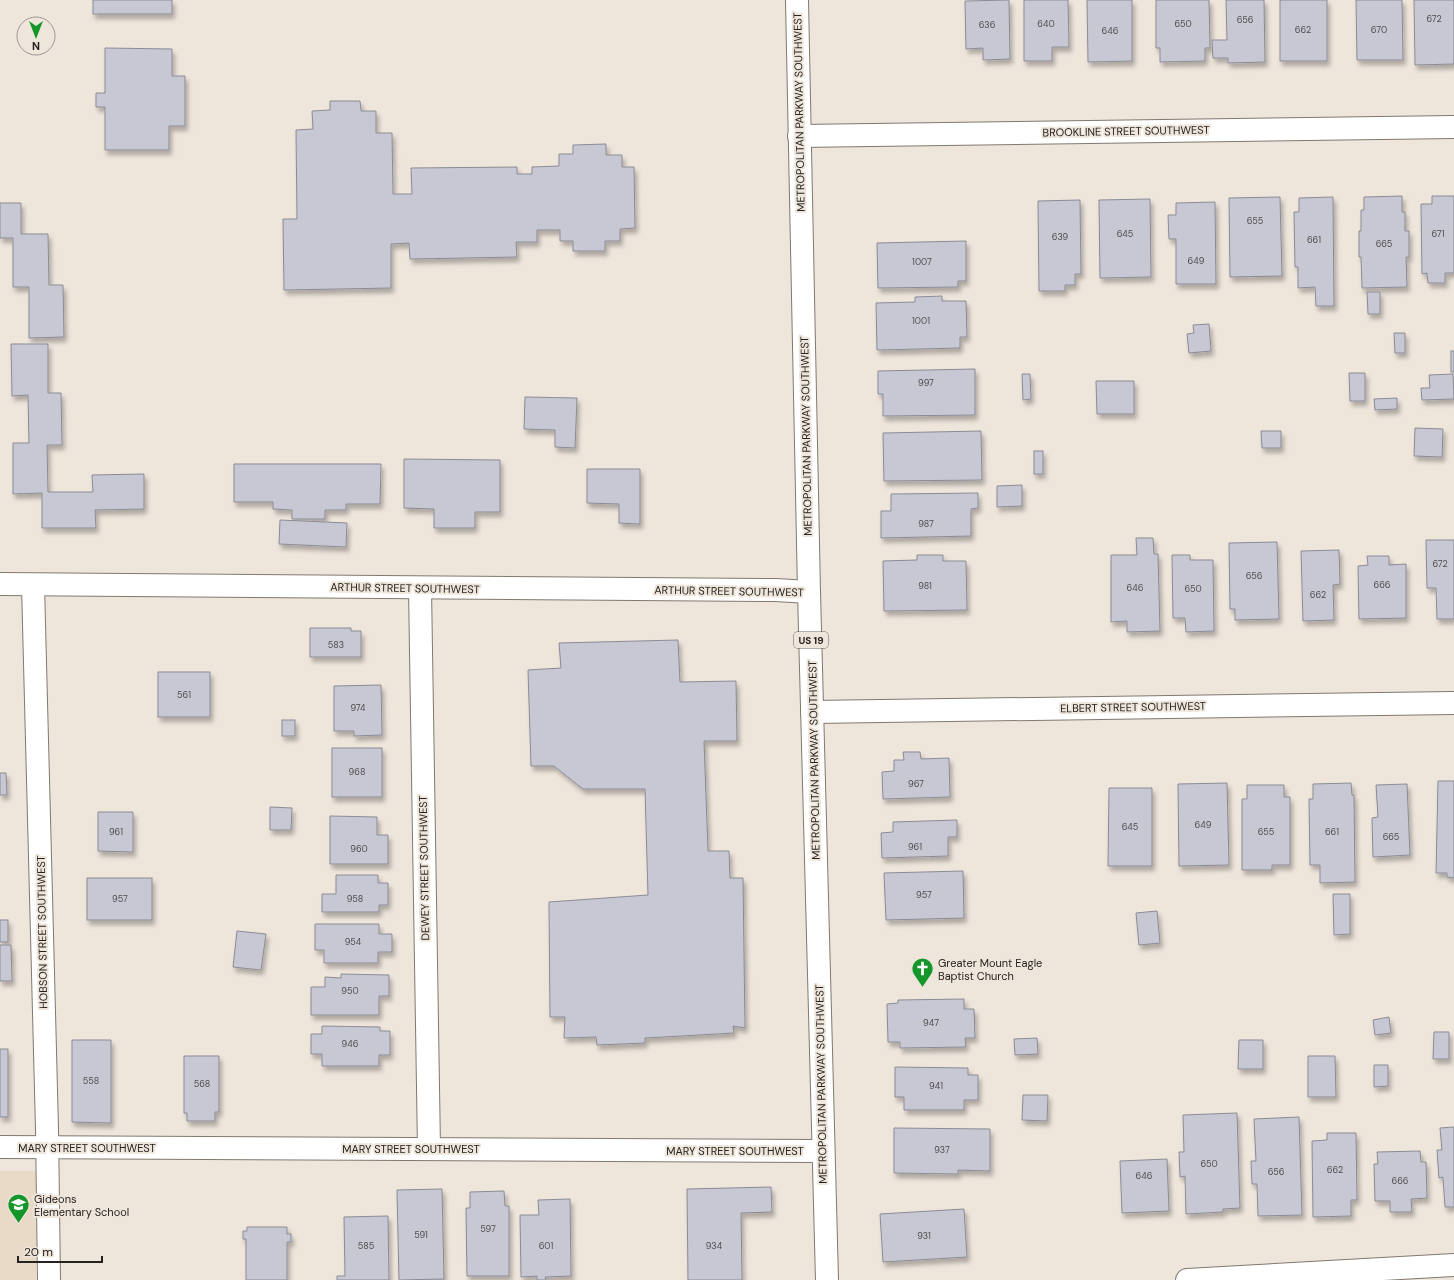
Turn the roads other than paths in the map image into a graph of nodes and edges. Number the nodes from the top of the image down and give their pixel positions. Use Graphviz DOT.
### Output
graph roads {
  1 [pos="797,0"];
  2 [pos="1454,127"];
  3 [pos="799,136"];
  4 [pos="0,584"];
  5 [pos="33,585"];
  6 [pos="420,588"];
  7 [pos="809,592"];
  8 [pos="1454,703"];
  9 [pos="812,712"];
  10 [pos="0,1147"];
  11 [pos="48,1147"];
  12 [pos="429,1149"];
  13 [pos="823,1151"];
  14 [pos="1454,1265"];
  15 [pos="1304,1277"];
  16 [pos="49,1280"];
  17 [pos="826,1280"];
  18 [pos="1187,1280"];
  1 -- 3 [label="street, METROPOLITAN PARKWAY SOUTHWEST / US 19"];
  2 -- 3 [label="street, BROOKLINE STREET SOUTHWEST"];
  3 -- 7 [label="street, METROPOLITAN PARKWAY SOUTHWEST / US 19"];
  4 -- 5 [label="street, ARTHUR STREET SOUTHWEST"];
  5 -- 6 [label="street, ARTHUR STREET SOUTHWEST"];
  5 -- 11 [label="street, HOBSON STREET SOUTHWEST"];
  6 -- 7 [label="street, ARTHUR STREET SOUTHWEST"];
  6 -- 12 [label="street, DEWEY STREET SOUTHWEST"];
  7 -- 9 [label="street, METROPOLITAN PARKWAY SOUTHWEST / US 19"];
  8 -- 9 [label="street, ELBERT STREET SOUTHWEST"];
  9 -- 13 [label="street, METROPOLITAN PARKWAY SOUTHWEST / US 19"];
  10 -- 11 [label="street, MARY STREET SOUTHWEST"];
  11 -- 12 [label="street, MARY STREET SOUTHWEST"];
  11 -- 16 [label="street, HOBSON STREET SOUTHWEST"];
  12 -- 13 [label="street, MARY STREET SOUTHWEST"];
  13 -- 17 [label="street, METROPOLITAN PARKWAY SOUTHWEST / US 19"];
  14 -- 15 [label="street"];
  15 -- 18 [label="street"];
}
